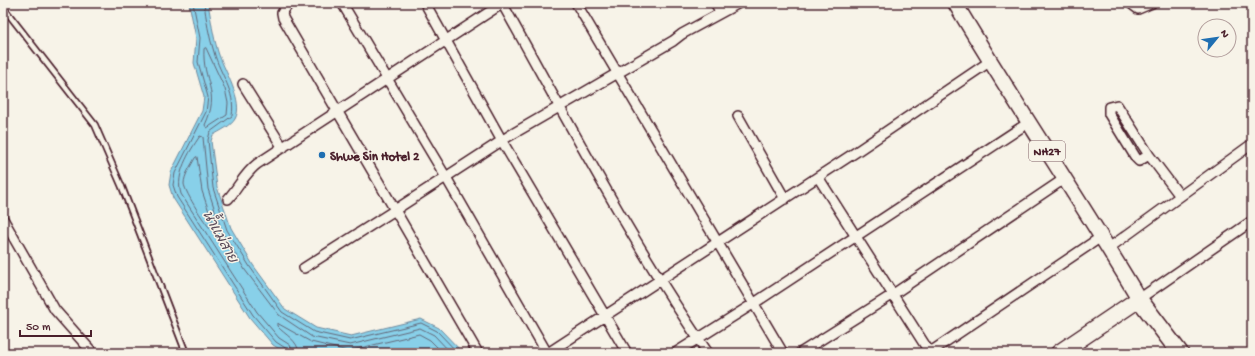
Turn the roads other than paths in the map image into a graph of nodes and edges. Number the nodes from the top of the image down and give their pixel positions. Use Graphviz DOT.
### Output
graph roads {
  1 [pos="289,3"];
  2 [pos="342,3"];
  3 [pos="425,3"];
  4 [pos="503,3"];
  5 [pos="576,3"];
  6 [pos="715,3"];
  7 [pos="739,3"];
  8 [pos="954,3"];
  9 [pos="1130,3"];
  10 [pos="1152,3"];
  11 [pos="3,7"];
  12 [pos="721,12"];
  13 [pos="446,39"];
  14 [pos="989,62"];
  15 [pos="617,73"];
  16 [pos="386,79"];
  17 [pos="243,84"];
  18 [pos="559,108"];
  19 [pos="337,112"];
  20 [pos="738,116"];
  21 [pos="1028,123"];
  22 [pos="502,141"];
  23 [pos="1251,147"];
  24 [pos="283,148"];
  25 [pos="1149,155"];
  26 [pos="818,177"];
  27 [pos="447,179"];
  28 [pos="1064,179"];
  29 [pos="1180,196"];
  30 [pos="228,199"];
  31 [pos="785,199"];
  32 [pos="395,210"];
  33 [pos="3,219"];
  34 [pos="1252,221"];
  35 [pos="856,236"];
  36 [pos="1105,242"];
  37 [pos="718,244"];
  38 [pos="304,268"];
  39 [pos="660,281"];
  40 [pos="892,295"];
  41 [pos="1139,299"];
  42 [pos="753,304"];
  43 [pos="605,318"];
  44 [pos="698,339"];
  45 [pos="93,353"];
  46 [pos="186,353"];
  47 [pos="478,353"];
  48 [pos="548,353"];
  49 [pos="627,353"];
  50 [pos="675,353"];
  51 [pos="708,353"];
  52 [pos="783,353"];
  53 [pos="800,353"];
  54 [pos="930,353"];
  55 [pos="1059,353"];
  56 [pos="1180,353"];
  1 -- 19 [label="street"];
  2 -- 16 [label="street"];
  3 -- 13 [label="street"];
  4 -- 13 [label="street"];
  4 -- 18 [label="street"];
  5 -- 15 [label="street"];
  6 -- 12 [label="street"];
  7 -- 12 [label="street"];
  8 -- 14 [label="main road, NH27"];
  9 -- 10 [label="street"];
  11 -- 46 [label="lane"];
  12 -- 15 [label="street"];
  13 -- 16 [label="street"];
  13 -- 22 [label="street"];
  14 -- 21 [label="main road, NH27"];
  14 -- 26 [label="street"];
  15 -- 18 [label="street"];
  15 -- 37 [label="street"];
  16 -- 19 [label="street"];
  16 -- 27 [label="street"];
  17 -- 24 [label="street"];
  18 -- 22 [label="street"];
  18 -- 39 [label="street"];
  19 -- 24 [label="street"];
  19 -- 32 [label="street"];
  20 -- 31 [label="street"];
  21 -- 28 [label="main road, NH27"];
  21 -- 35 [label="street"];
  22 -- 27 [label="street"];
  22 -- 43 [label="street"];
  23 -- 29 [label="street"];
  24 -- 30 [label="street"];
  25 -- 25 [label="street"];
  25 -- 29 [label="street"];
  26 -- 31 [label="street"];
  26 -- 35 [label="street"];
  27 -- 32 [label="street"];
  27 -- 48 [label="street"];
  28 -- 36 [label="main road, NH27"];
  28 -- 40 [label="street"];
  29 -- 36 [label="street"];
  31 -- 37 [label="street"];
  32 -- 38 [label="street"];
  32 -- 47 [label="street"];
  33 -- 45 [label="street"];
  34 -- 41 [label="street"];
  35 -- 40 [label="street"];
  35 -- 42 [label="street"];
  36 -- 41 [label="main road, NH27"];
  36 -- 54 [label="street"];
  37 -- 39 [label="street"];
  37 -- 42 [label="street"];
  39 -- 43 [label="street"];
  39 -- 44 [label="street"];
  40 -- 53 [label="street"];
  40 -- 54 [label="street"];
  41 -- 55 [label="highway"];
  41 -- 56 [label="highway, NH27"];
  42 -- 44 [label="street"];
  42 -- 52 [label="street"];
  43 -- 48 [label="street"];
  43 -- 49 [label="street"];
  44 -- 50 [label="street"];
  44 -- 51 [label="street"];
}
